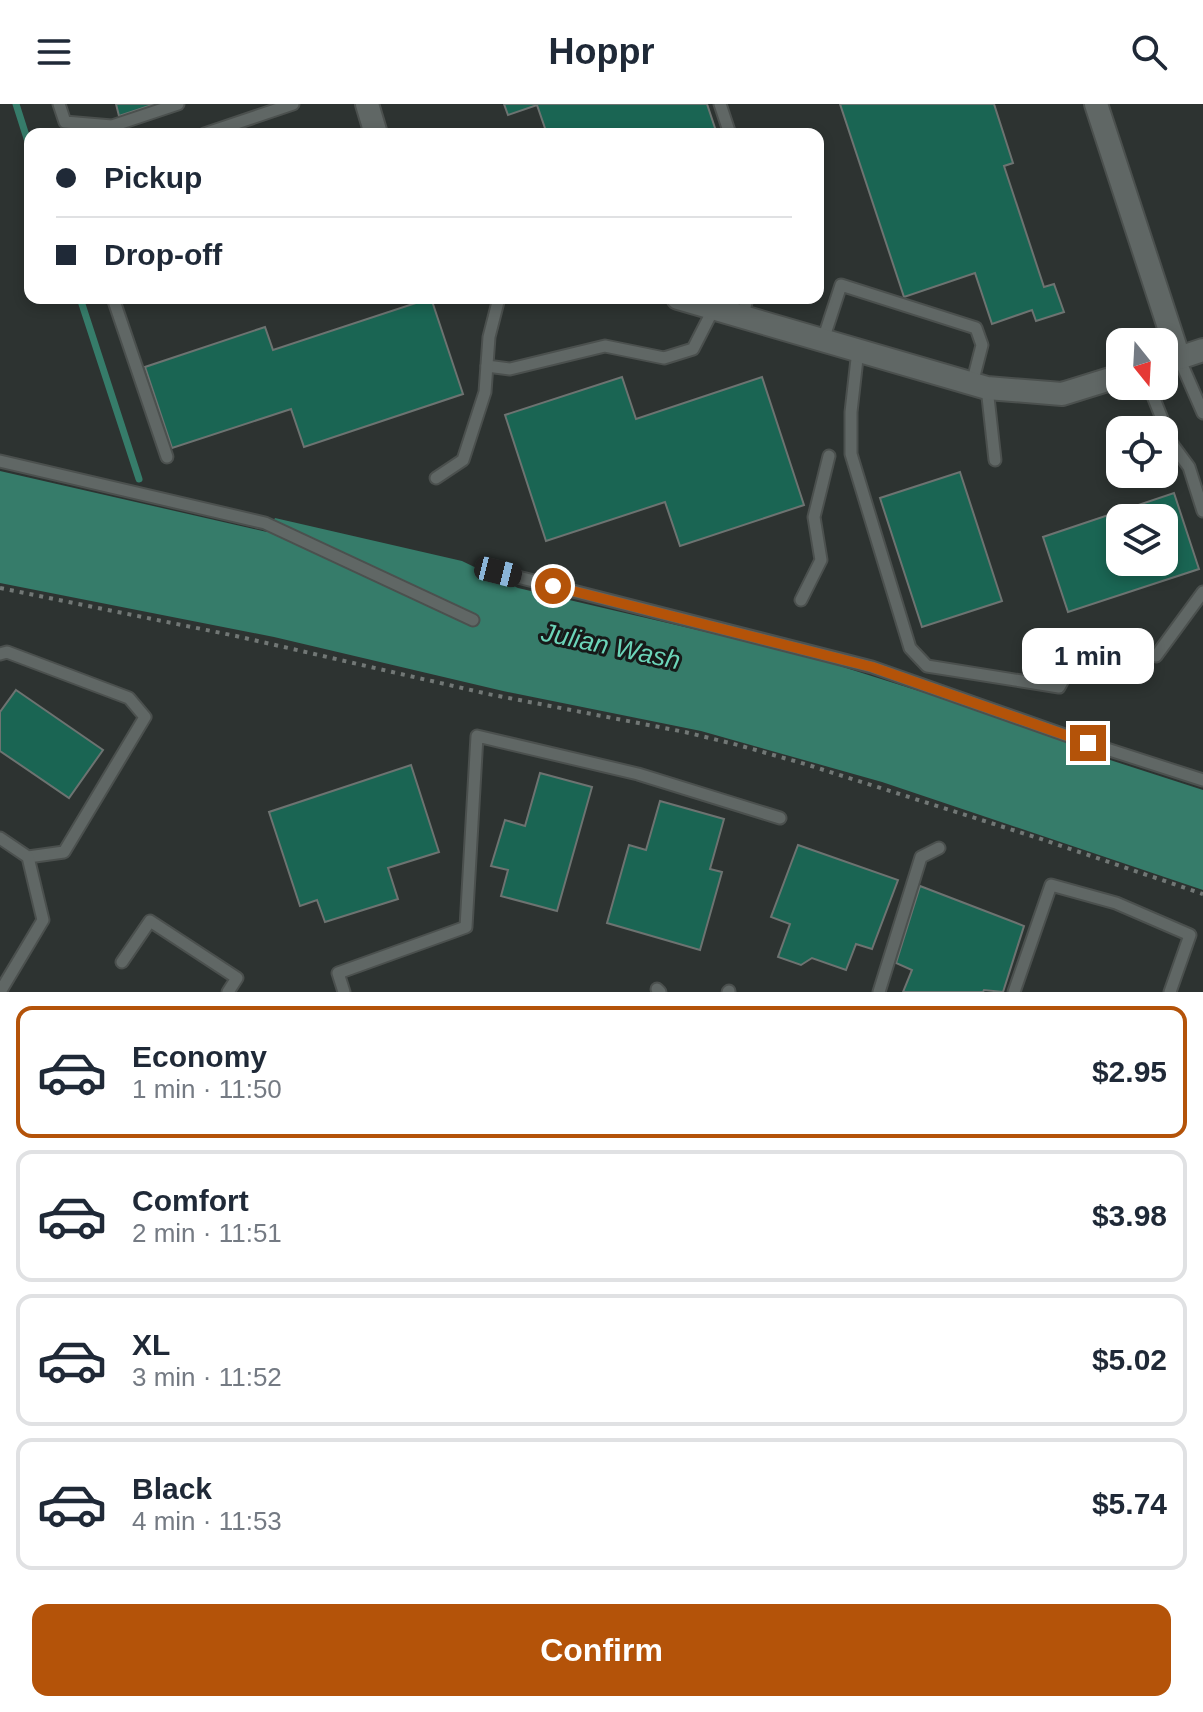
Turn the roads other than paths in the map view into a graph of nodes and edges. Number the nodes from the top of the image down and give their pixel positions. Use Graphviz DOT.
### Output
graph roads {
  1 [pos="59,104"];
  2 [pos="178,104"];
  3 [pos="293,104"];
  4 [pos="367,104"];
  5 [pos="720,104"];
  6 [pos="1096,104"];
  7 [pos="222,128"];
  8 [pos="374,128"];
  9 [pos="728,128"];
  10 [pos="115,304"];
  11 [pos="497,304"];
  12 [pos="700,304"];
  13 [pos="745,307"];
  14 [pos="714,308"];
  15 [pos="1162,328"];
  16 [pos="823,340"];
  17 [pos="858,350"];
  18 [pos="1203,350"];
  19 [pos="1178,358"];
  20 [pos="487,366"];
  21 [pos="1178,370"];
  22 [pos="1106,380"];
  23 [pos="980,386"];
  24 [pos="1155,400"];
  25 [pos="1203,413"];
  26 [pos="829,456"];
  27 [pos="167,457"];
  28 [pos="995,460"];
  29 [pos="0,461"];
  30 [pos="436,478"];
  31 [pos="1203,511"];
  32 [pos="498,572"];
  33 [pos="1203,592"];
  34 [pos="801,600"];
  35 [pos="473,620"];
  36 [pos="0,654"];
  37 [pos="1156,656"];
  38 [pos="1069,669"];
  39 [pos="1203,780"];
  40 [pos="780,818"];
  41 [pos="0,838"];
  42 [pos="939,848"];
  43 [pos="28,857"];
  44 [pos="122,962"];
  45 [pos="0,992"];
  46 [pos="228,992"];
  47 [pos="344,992"];
  48 [pos="879,992"];
  49 [pos="1014,992"];
  50 [pos="1170,992"];
  1 -- 2 [label="lane"];
  3 -- 7 [label="lane"];
  4 -- 8 [label="street"];
  5 -- 9 [label="lane"];
  6 -- 15 [label="street"];
  10 -- 27 [label="lane"];
  11 -- 20 [label="lane"];
  12 -- 14 [label="street"];
  13 -- 14 [label="street"];
  13 -- 16 [label="street"];
  14 -- 20 [label="lane"];
  16 -- 17 [label="street"];
  16 -- 23 [label="lane"];
  17 -- 23 [label="street"];
  17 -- 38 [label="lane"];
  18 -- 19 [label="street"];
  20 -- 30 [label="lane"];
  21 -- 25 [label="lane"];
  22 -- 23 [label="street"];
  23 -- 28 [label="lane"];
  24 -- 31 [label="lane"];
  26 -- 34 [label="lane"];
  29 -- 35 [label="lane"];
  32 -- 39 [label="lane"];
  33 -- 37 [label="lane"];
  36 -- 43 [label="lane"];
  40 -- 47 [label="lane"];
  41 -- 43 [label="lane"];
  42 -- 48 [label="lane"];
  43 -- 45 [label="lane"];
  44 -- 46 [label="lane"];
  49 -- 50 [label="lane"];
}
